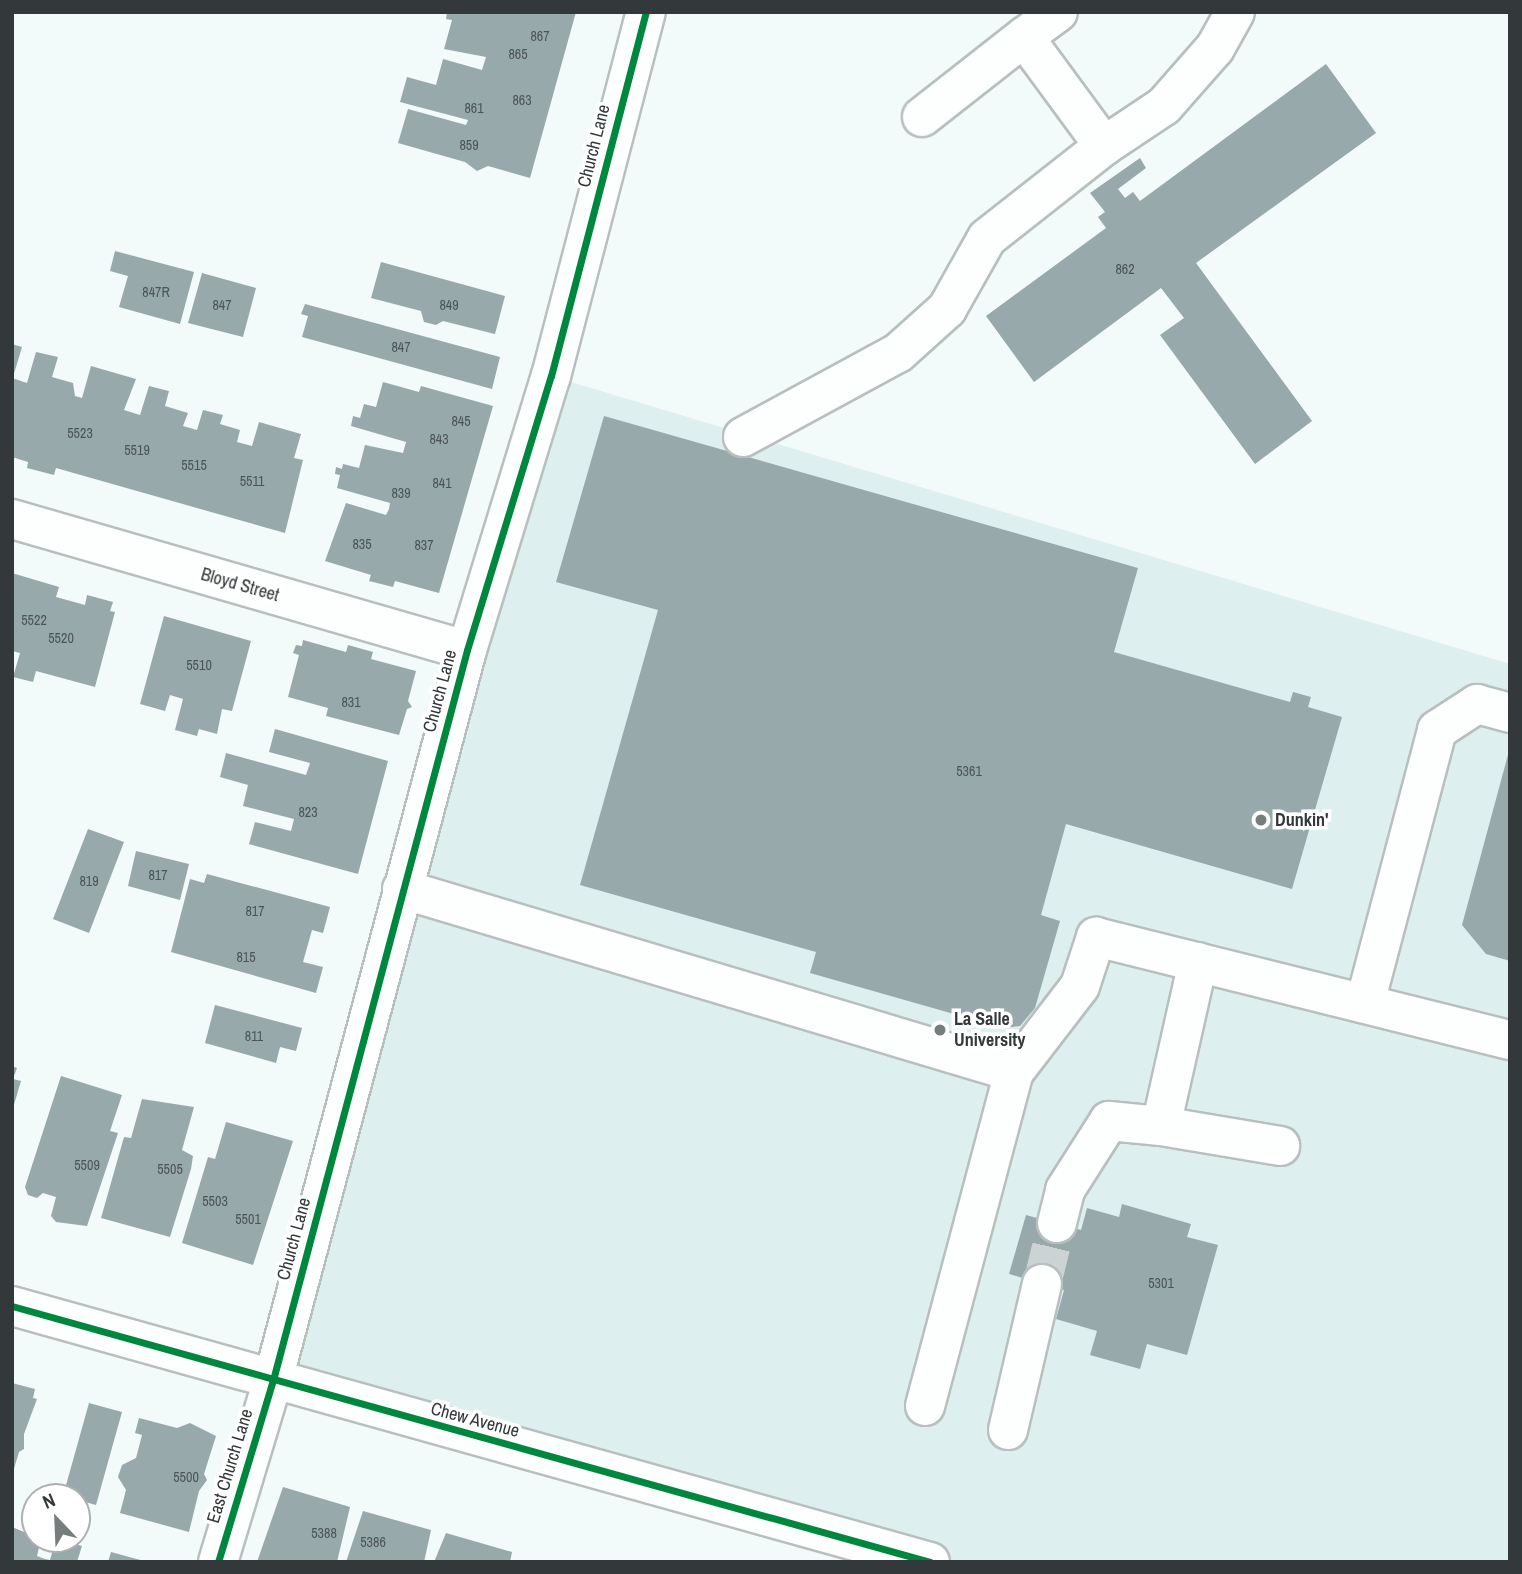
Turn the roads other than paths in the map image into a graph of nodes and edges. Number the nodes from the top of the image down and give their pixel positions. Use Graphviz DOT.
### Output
graph roads {
  1 [pos="646,12"];
  2 [pos="1058,12"];
  3 [pos="1235,12"];
  4 [pos="1024,37"];
  5 [pos="922,117"];
  6 [pos="1104,146"];
  7 [pos="743,436"];
  8 [pos="12,519"];
  9 [pos="467,650"];
  10 [pos="1510,713"];
  11 [pos="402,889"];
  12 [pos="1198,962"];
  13 [pos="1365,1003"];
  14 [pos="1510,1040"];
  15 [pos="1014,1072"];
  16 [pos="1161,1126"];
  17 [pos="1280,1146"];
  18 [pos="1056,1223"];
  19 [pos="1042,1284"];
  20 [pos="12,1306"];
  21 [pos="273,1380"];
  22 [pos="925,1406"];
  23 [pos="1008,1430"];
  24 [pos="218,1562"];
  25 [pos="930,1562"];
  1 -- 9 [label="street, Church Lane"];
  2 -- 4 [label="street"];
  3 -- 6 [label="street"];
  4 -- 5 [label="street"];
  4 -- 6 [label="street"];
  6 -- 7 [label="street"];
  8 -- 9 [label="street, Bloyd Street"];
  9 -- 11 [label="street, Church Lane"];
  10 -- 13 [label="street"];
  11 -- 15 [label="street"];
  11 -- 21 [label="street, Church Lane"];
  12 -- 13 [label="street"];
  12 -- 15 [label="street"];
  12 -- 16 [label="street"];
  13 -- 14 [label="street"];
  15 -- 22 [label="street"];
  16 -- 17 [label="street"];
  16 -- 18 [label="street"];
  19 -- 23 [label="street"];
  20 -- 21 [label="street, Chew Avenue"];
  21 -- 24 [label="street, East Church Lane"];
  21 -- 25 [label="street, Chew Avenue"];
}
